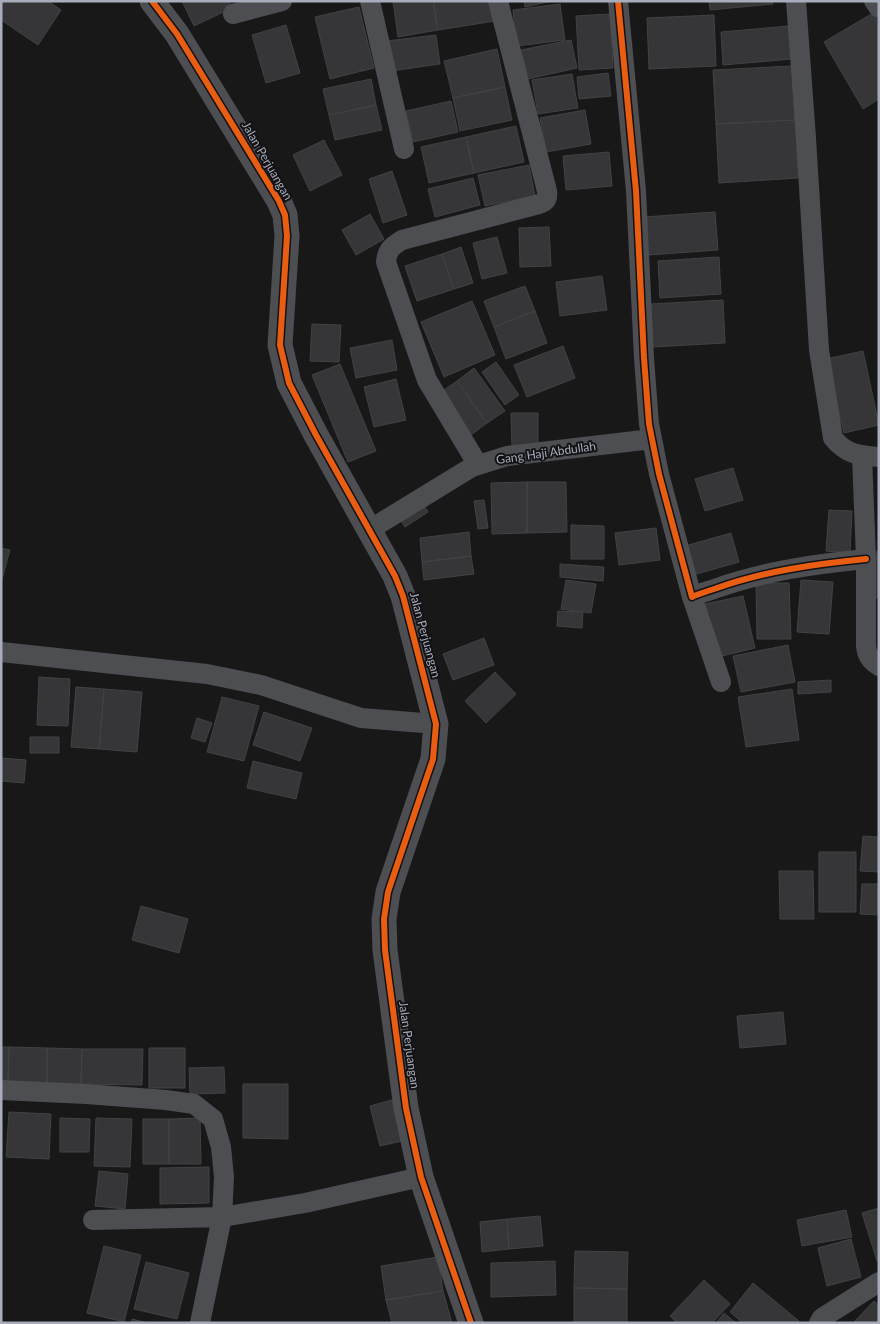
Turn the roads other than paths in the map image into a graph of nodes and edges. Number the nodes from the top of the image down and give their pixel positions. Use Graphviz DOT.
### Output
graph roads {
  1 [pos="152,1"];
  2 [pos="282,1"];
  3 [pos="370,1"];
  4 [pos="498,1"];
  5 [pos="618,1"];
  6 [pos="796,1"];
  7 [pos="874,1"];
  8 [pos="879,8"];
  9 [pos="233,14"];
  10 [pos="404,149"];
  11 [pos="652,439"];
  12 [pos="870,457"];
  13 [pos="478,465"];
  14 [pos="369,530"];
  15 [pos="866,559"];
  16 [pos="692,597"];
  17 [pos="1,652"];
  18 [pos="879,666"];
  19 [pos="721,682"];
  20 [pos="436,724"];
  21 [pos="1,1090"];
  22 [pos="421,1177"];
  23 [pos="222,1216"];
  24 [pos="93,1220"];
  25 [pos="879,1282"];
  26 [pos="200,1323"];
  27 [pos="470,1323"];
  28 [pos="819,1323"];
  1 -- 14 [label="street, Jalan Perjuangan"];
  2 -- 9 [label="street"];
  3 -- 10 [label="street"];
  4 -- 13 [label="street"];
  5 -- 11 [label="street"];
  6 -- 12 [label="street"];
  7 -- 8 [label="street"];
  11 -- 13 [label="street, Gang Haji Abdullah"];
  11 -- 16 [label="street"];
  12 -- 15 [label="street"];
  13 -- 14 [label="street, Gang Haji Abdullah"];
  14 -- 20 [label="street, Jalan Perjuangan"];
  15 -- 16 [label="street"];
  15 -- 18 [label="street"];
  16 -- 19 [label="street"];
  17 -- 20 [label="street"];
  20 -- 22 [label="street, Jalan Perjuangan"];
  21 -- 23 [label="street"];
  22 -- 23 [label="street"];
  22 -- 27 [label="street, Jalan Perjuangan"];
  23 -- 24 [label="street"];
  23 -- 26 [label="street"];
  25 -- 28 [label="street"];
}
